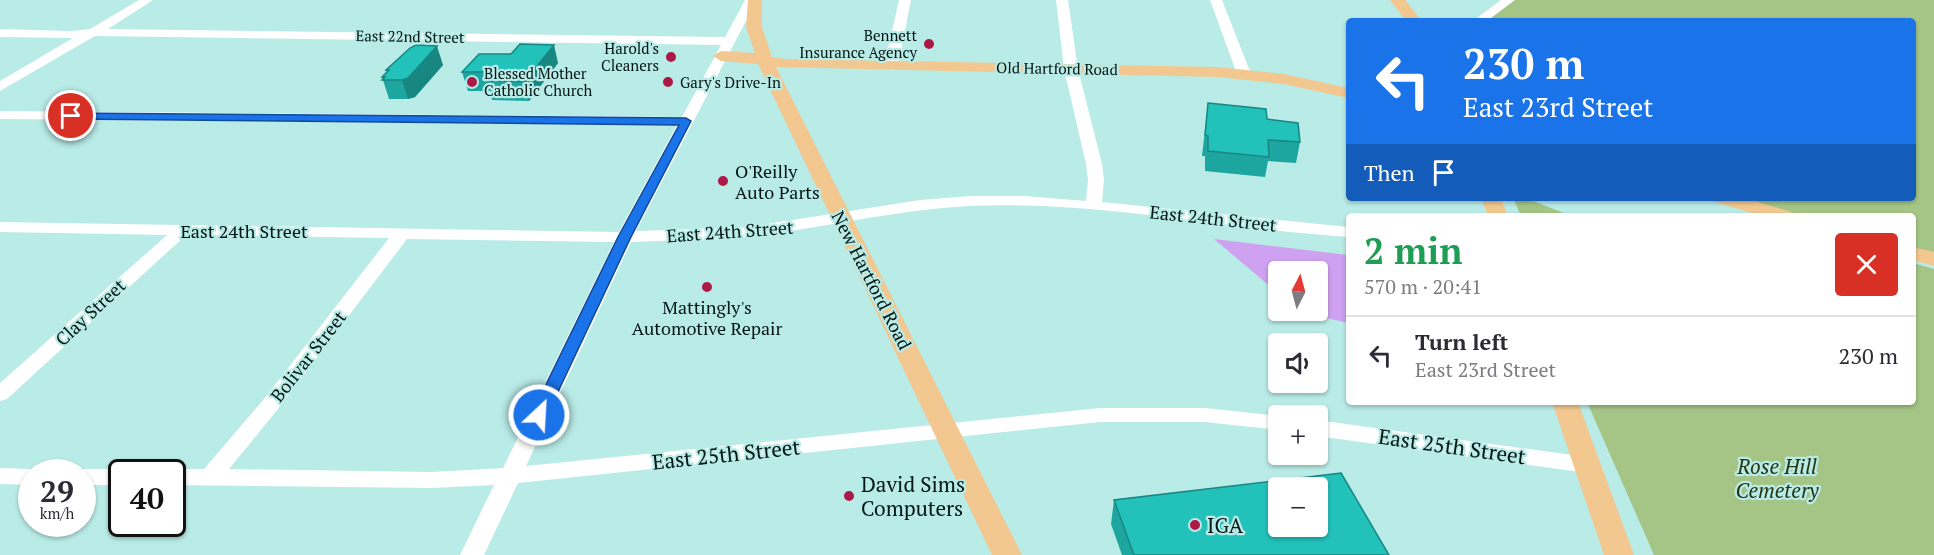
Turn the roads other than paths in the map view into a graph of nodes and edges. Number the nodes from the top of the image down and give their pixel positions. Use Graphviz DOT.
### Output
graph roads {
  1 [pos="147,0"];
  2 [pos="753,0"];
  3 [pos="905,0"];
  4 [pos="1062,0"];
  5 [pos="1216,0"];
  6 [pos="1397,0"];
  7 [pos="1509,0"];
  8 [pos="1412,18"];
  9 [pos="1483,18"];
  10 [pos="0,27"];
  11 [pos="92,32"];
  12 [pos="0,33"];
  13 [pos="722,53"];
  14 [pos="765,61"];
  15 [pos="891,66"];
  16 [pos="1071,69"];
  17 [pos="1244,74"];
  18 [pos="0,87"];
  19 [pos="1346,93"];
  20 [pos="0,115"];
  21 [pos="686,121"];
  22 [pos="1732,201"];
  23 [pos="1093,206"];
  24 [pos="1774,213"];
  25 [pos="841,219"];
  26 [pos="0,227"];
  27 [pos="181,231"];
  28 [pos="403,232"];
  29 [pos="1346,232"];
  30 [pos="625,237"];
  31 [pos="1916,254"];
  32 [pos="1934,259"];
  33 [pos="0,394"];
  34 [pos="1565,405"];
  35 [pos="1268,422"];
  36 [pos="1328,430"];
  37 [pos="946,431"];
  38 [pos="1587,465"];
  39 [pos="0,476"];
  40 [pos="510,476"];
  41 [pos="18,477"];
  42 [pos="186,477"];
  43 [pos="210,477"];
  44 [pos="472,555"];
  45 [pos="1007,555"];
  46 [pos="1620,555"];
  1 -- 11 [label="street"];
  2 -- 13 [label="street"];
  2 -- 14 [label="main road, New Hartford Road"];
  3 -- 15 [label="street"];
  4 -- 16 [label="street"];
  5 -- 17 [label="street"];
  6 -- 8 [label="main road"];
  7 -- 9 [label="street"];
  10 -- 11 [label="street, East 22nd Street"];
  11 -- 12 [label="street, East 22nd Street"];
  11 -- 13 [label="street, East 22nd Street"];
  11 -- 18 [label="street"];
  13 -- 14 [label="main road, Old Hartford Road"];
  13 -- 21 [label="street"];
  14 -- 15 [label="main road, Old Hartford Road"];
  14 -- 25 [label="main road, New Hartford Road"];
  15 -- 16 [label="main road, Old Hartford Road"];
  16 -- 17 [label="main road, Old Hartford Road"];
  16 -- 23 [label="street"];
  17 -- 19 [label="main road, Old Hartford Road"];
  20 -- 21 [label="street"];
  21 -- 30 [label="street"];
  22 -- 24 [label="main road"];
  23 -- 25 [label="street, East 24th Street"];
  23 -- 29 [label="street, East 24th Street"];
  25 -- 30 [label="street, East 24th Street"];
  25 -- 37 [label="main road, New Hartford Road"];
  26 -- 27 [label="street, East 24th Street"];
  27 -- 28 [label="street, East 24th Street"];
  27 -- 33 [label="street, Clay Street"];
  28 -- 30 [label="street, East 24th Street"];
  28 -- 43 [label="street, Bolivar Street"];
  30 -- 40 [label="street"];
  31 -- 32 [label="main road"];
  34 -- 38 [label="main road"];
  35 -- 37 [label="street, East 25th Street"];
  36 -- 38 [label="street, East 25th Street"];
  37 -- 40 [label="street, East 25th Street"];
  37 -- 45 [label="main road, New Hartford Road"];
  38 -- 46 [label="main road"];
  39 -- 41 [label="street"];
  40 -- 43 [label="street, East 25th Street"];
  40 -- 44 [label="street"];
  42 -- 43 [label="street, East 25th Street"];
}
